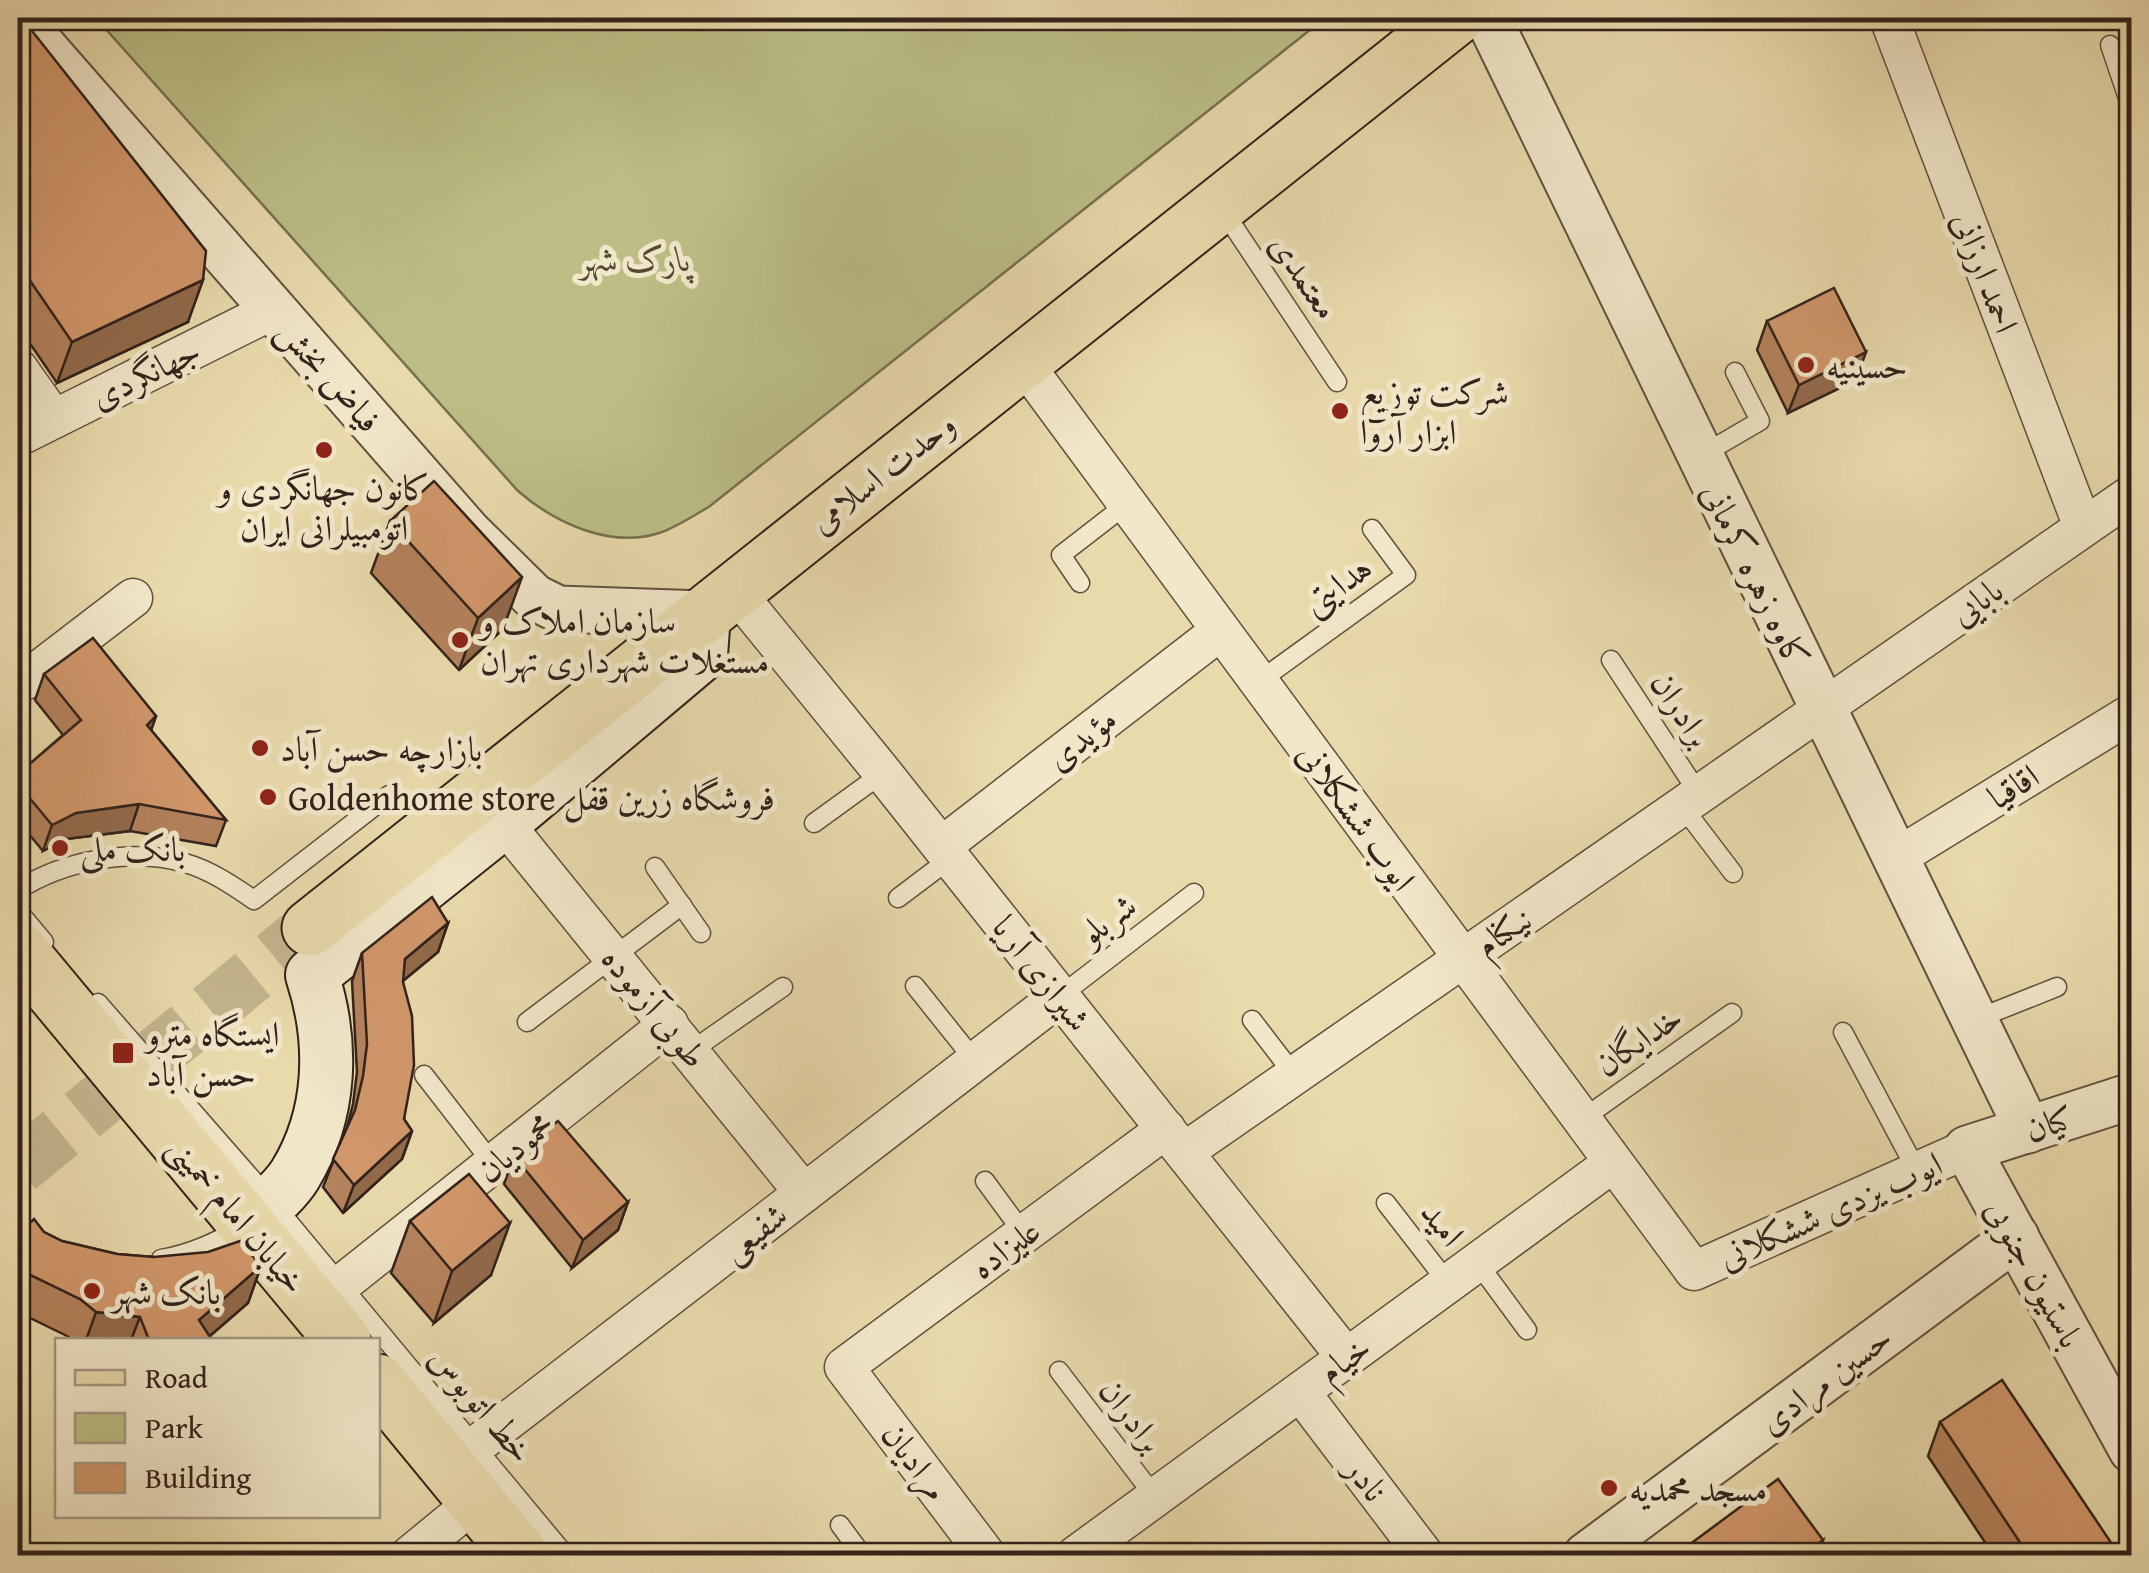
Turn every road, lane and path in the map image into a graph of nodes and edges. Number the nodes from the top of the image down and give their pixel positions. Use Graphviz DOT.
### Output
graph roads {
  1 [pos="18,18"];
  2 [pos="1455,18"];
  3 [pos="1488,18"];
  4 [pos="1889,18"];
  5 [pos="2110,46"];
  6 [pos="2132,110"];
  7 [pos="1219,205"];
  8 [pos="273,310"];
  9 [pos="1022,361"];
  10 [pos="18,368"];
  11 [pos="1736,372"];
  12 [pos="1337,382"];
  13 [pos="54,418"];
  14 [pos="18,437"];
  15 [pos="1699,457"];
  16 [pos="2132,494"];
  17 [pos="1127,504"];
  18 [pos="2083,527"];
  19 [pos="1372,529"];
  20 [pos="1080,583"];
  21 [pos="133,598"];
  22 [pos="719,602"];
  23 [pos="1220,630"];
  24 [pos="1611,660"];
  25 [pos="18,668"];
  26 [pos="1258,682"];
  27 [pos="1822,709"];
  28 [pos="2132,713"];
  29 [pos="883,773"];
  30 [pos="389,795"];
  31 [pos="1691,800"];
  32 [pos="503,822"];
  33 [pos="814,823"];
  34 [pos="946,852"];
  35 [pos="1894,859"];
  36 [pos="655,867"];
  37 [pos="1733,873"];
  38 [pos="18,890"];
  39 [pos="1194,894"];
  40 [pos="898,898"];
  41 [pos="682,905"];
  42 [pos="18,910"];
  43 [pos="701,933"];
  44 [pos="311,951"];
  45 [pos="36,952"];
  46 [pos="614,955"];
  47 [pos="1462,959"];
  48 [pos="81,983"];
  49 [pos="783,986"];
  50 [pos="914,986"];
  51 [pos="2058,987"];
  52 [pos="1060,996"];
  53 [pos="1732,1013"];
  54 [pos="1252,1020"];
  55 [pos="1973,1021"];
  56 [pos="528,1022"];
  57 [pos="1843,1032"];
  58 [pos="680,1037"];
  59 [pos="975,1061"];
  60 [pos="424,1075"];
  61 [pos="1294,1076"];
  62 [pos="2132,1096"];
  63 [pos="1581,1120"];
  64 [pos="2028,1130"];
  65 [pos="1175,1141"];
  66 [pos="1967,1148"];
  67 [pos="1613,1163"];
  68 [pos="493,1164"];
  69 [pos="1917,1171"];
  70 [pos="985,1181"];
  71 [pos="804,1193"];
  72 [pos="1386,1203"];
  73 [pos="259,1213"];
  74 [pos="1024,1234"];
  75 [pos="2016,1238"];
  76 [pos="135,1261"];
  77 [pos="1694,1270"];
  78 [pos="1462,1273"];
  79 [pos="332,1310"];
  80 [pos="1527,1330"];
  81 [pos="355,1338"];
  82 [pos="1346,1358"];
  83 [pos="380,1368"];
  84 [pos="844,1368"];
  85 [pos="1058,1371"];
  86 [pos="380,1384"];
  87 [pos="1308,1402"];
  88 [pos="2125,1422"];
  89 [pos="466,1472"];
  90 [pos="1154,1498"];
  91 [pos="840,1524"];
  92 [pos="409,1556"];
  93 [pos="522,1556"];
  94 [pos="566,1556"];
  95 [pos="863,1556"];
  96 [pos="987,1556"];
  97 [pos="1074,1556"];
  98 [pos="1425,1556"];
  99 [pos="1586,1556"];
  1 -- 8 [label="street, فیاض بخش"];
  2 -- 7 [label="main road, وحدت اسلامی"];
  3 -- 15 [label="street, کاوه زهره کرمانی"];
  4 -- 18 [label="street, احمد ارزانی"];
  5 -- 6 [label="lane"];
  7 -- 9 [label="main road, وحدت اسلامی"];
  7 -- 12 [label="lane, معتمدی"];
  8 -- 13 [label="street, جهانگردی"];
  8 -- 22 [label="street, فیاض بخش"];
  9 -- 17 [label="street, ایوب ششکلانی"];
  9 -- 22 [label="main road, وحدت اسلامی"];
  10 -- 13 [label="street"];
  11 -- 15 [label="lane"];
  13 -- 14 [label="street, جهانگردی"];
  15 -- 27 [label="street, کاوه زهره کرمانی"];
  16 -- 18 [label="street, بابایی"];
  17 -- 20 [label="lane"];
  17 -- 23 [label="street, ایوب ششکلانی"];
  18 -- 27 [label="street, بابایی"];
  19 -- 26 [label="lane, هدایتی"];
  21 -- 25 [label="street"];
  22 -- 29 [label="street, شیرازی آریا"];
  22 -- 32 [label="main road"];
  22 -- 44 [label="main road, وحدت اسلامی"];
  23 -- 26 [label="street, ایوب ششکلانی"];
  23 -- 34 [label="street, مؤیدی"];
  24 -- 31 [label="lane, برادران"];
  26 -- 47 [label="street, ایوب ششکلانی"];
  27 -- 31 [label="street, نیکنام"];
  27 -- 35 [label="street, کاوه زهره کرمانی"];
  28 -- 35 [label="street, اقاقیا"];
  29 -- 33 [label="lane"];
  29 -- 34 [label="street, شیرازی آریا"];
  30 -- 38 [label="lane"];
  31 -- 37 [label="lane, برادران"];
  31 -- 47 [label="street, نیکنام"];
  32 -- 44 [label="main road"];
  32 -- 46 [label="street, طوبی آزموده"];
  34 -- 40 [label="lane"];
  34 -- 52 [label="street, شیرازی آریا"];
  35 -- 55 [label="street, کاوه زهره کرمانی"];
  36 -- 41 [label="lane"];
  39 -- 52 [label="lane, شربلو"];
  41 -- 43 [label="lane"];
  41 -- 46 [label="lane"];
  42 -- 45 [label="lane"];
  44 -- 73 [label="main road"];
  45 -- 73 [label="main road, خیابان امام خمینی"];
  46 -- 56 [label="lane"];
  46 -- 58 [label="street, طوبی آزموده"];
  47 -- 61 [label="street, نیکنام"];
  47 -- 63 [label="street, ایوب ششکلانی"];
  48 -- 73 [label="lane"];
  49 -- 58 [label="lane"];
  50 -- 59 [label="lane"];
  51 -- 55 [label="lane"];
  52 -- 59 [label="street, شفیعی"];
  52 -- 65 [label="street, شیرازی آریا"];
  53 -- 63 [label="lane, خدایگان"];
  54 -- 61 [label="lane"];
  55 -- 64 [label="street, کاوه زهره کرمانی"];
  57 -- 69 [label="lane"];
  58 -- 68 [label="street, محمودیان"];
  58 -- 71 [label="street, طوبی آزموده"];
  59 -- 71 [label="street, شفیعی"];
  60 -- 68 [label="lane"];
  61 -- 65 [label="street, نیکنام"];
  62 -- 64 [label="street, کیان"];
  63 -- 67 [label="street, ایوب ششکلانی"];
  64 -- 66 [label="street, کیان"];
  65 -- 74 [label="street, علیزاده"];
  65 -- 82 [label="street, شیرازی آریا"];
  66 -- 69 [label="street, ایوب یزدی ششکلانی"];
  66 -- 75 [label="street, باستیون جنوبی"];
  67 -- 77 [label="street, ایوب ششکلانی"];
  67 -- 78 [label="street, خیام"];
  68 -- 79 [label="street, محمودیان"];
  69 -- 77 [label="street, ایوب یزدی ششکلانی"];
  70 -- 74 [label="lane"];
  71 -- 89 [label="street, شفیعی"];
  72 -- 78 [label="lane, امید"];
  73 -- 76 [label="lane"];
  73 -- 79 [label="main road, خیابان امام خمینی"];
  74 -- 84 [label="street, علیزاده"];
  75 -- 88 [label="street, باستیون جنوبی"];
  75 -- 99 [label="street, حسین مرادی"];
  78 -- 80 [label="lane, امید"];
  78 -- 82 [label="street, خیام"];
  79 -- 81 [label="lane, خط اتوبوس"];
  82 -- 90 [label="street, خیام"];
  83 -- 89 [label="lane, خط اتوبوس"];
  84 -- 96 [label="street, مرادیان"];
  85 -- 90 [label="lane, برادران"];
  86 -- 89 [label="main road"];
  87 -- 98 [label="street, نادر"];
  89 -- 92 [label="street, شفیعی"];
  89 -- 93 [label="main road"];
  89 -- 94 [label="lane, خط اتوبوس"];
  90 -- 97 [label="street, خیام"];
  91 -- 95 [label="lane"];
}
